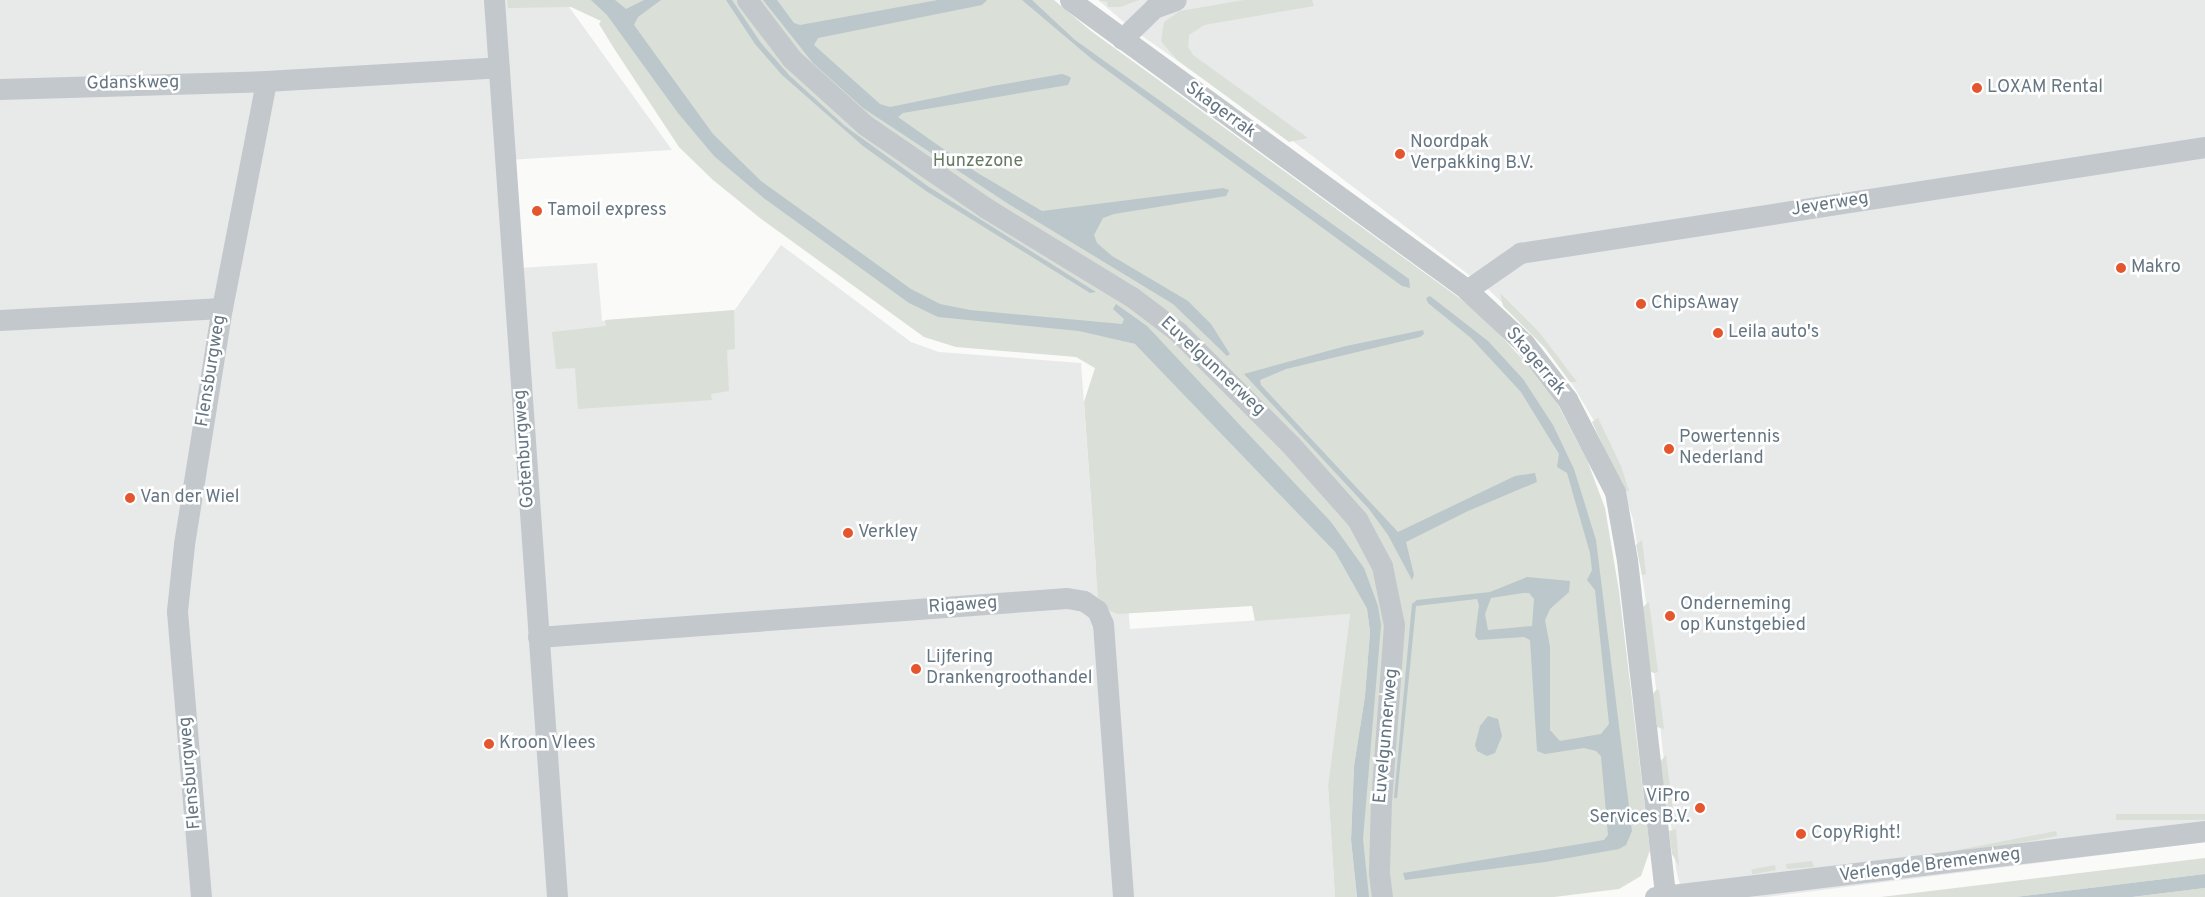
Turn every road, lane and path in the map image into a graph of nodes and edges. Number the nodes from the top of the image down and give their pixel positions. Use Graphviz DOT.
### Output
graph roads {
  1 [pos="494,0"];
  2 [pos="747,0"];
  3 [pos="1070,0"];
  4 [pos="1176,0"];
  5 [pos="1122,40"];
  6 [pos="500,67"];
  7 [pos="266,81"];
  8 [pos="0,89"];
  9 [pos="2205,147"];
  10 [pos="1467,290"];
  11 [pos="222,308"];
  12 [pos="0,320"];
  13 [pos="538,637"];
  14 [pos="2205,831"];
  15 [pos="1660,896"];
  16 [pos="201,897"];
  17 [pos="557,897"];
  18 [pos="1123,897"];
  19 [pos="1382,897"];
  1 -- 6 [label="street, Gotenburgweg"];
  2 -- 19 [label="street, Euvelgunnerweg"];
  3 -- 5 [label="street, Skagerrak"];
  4 -- 5 [label="street"];
  5 -- 10 [label="street, Skagerrak"];
  6 -- 7 [label="street"];
  6 -- 13 [label="street, Gotenburgweg"];
  7 -- 8 [label="street, Gdanskweg"];
  7 -- 11 [label="street, Flensburgweg"];
  9 -- 10 [label="street, Jeverweg"];
  10 -- 15 [label="street, Skagerrak"];
  11 -- 12 [label="street"];
  11 -- 16 [label="street, Flensburgweg"];
  13 -- 17 [label="street, Gotenburgweg"];
  13 -- 18 [label="street, Rigaweg"];
  14 -- 15 [label="street, Verlengde Bremenweg"];
}
